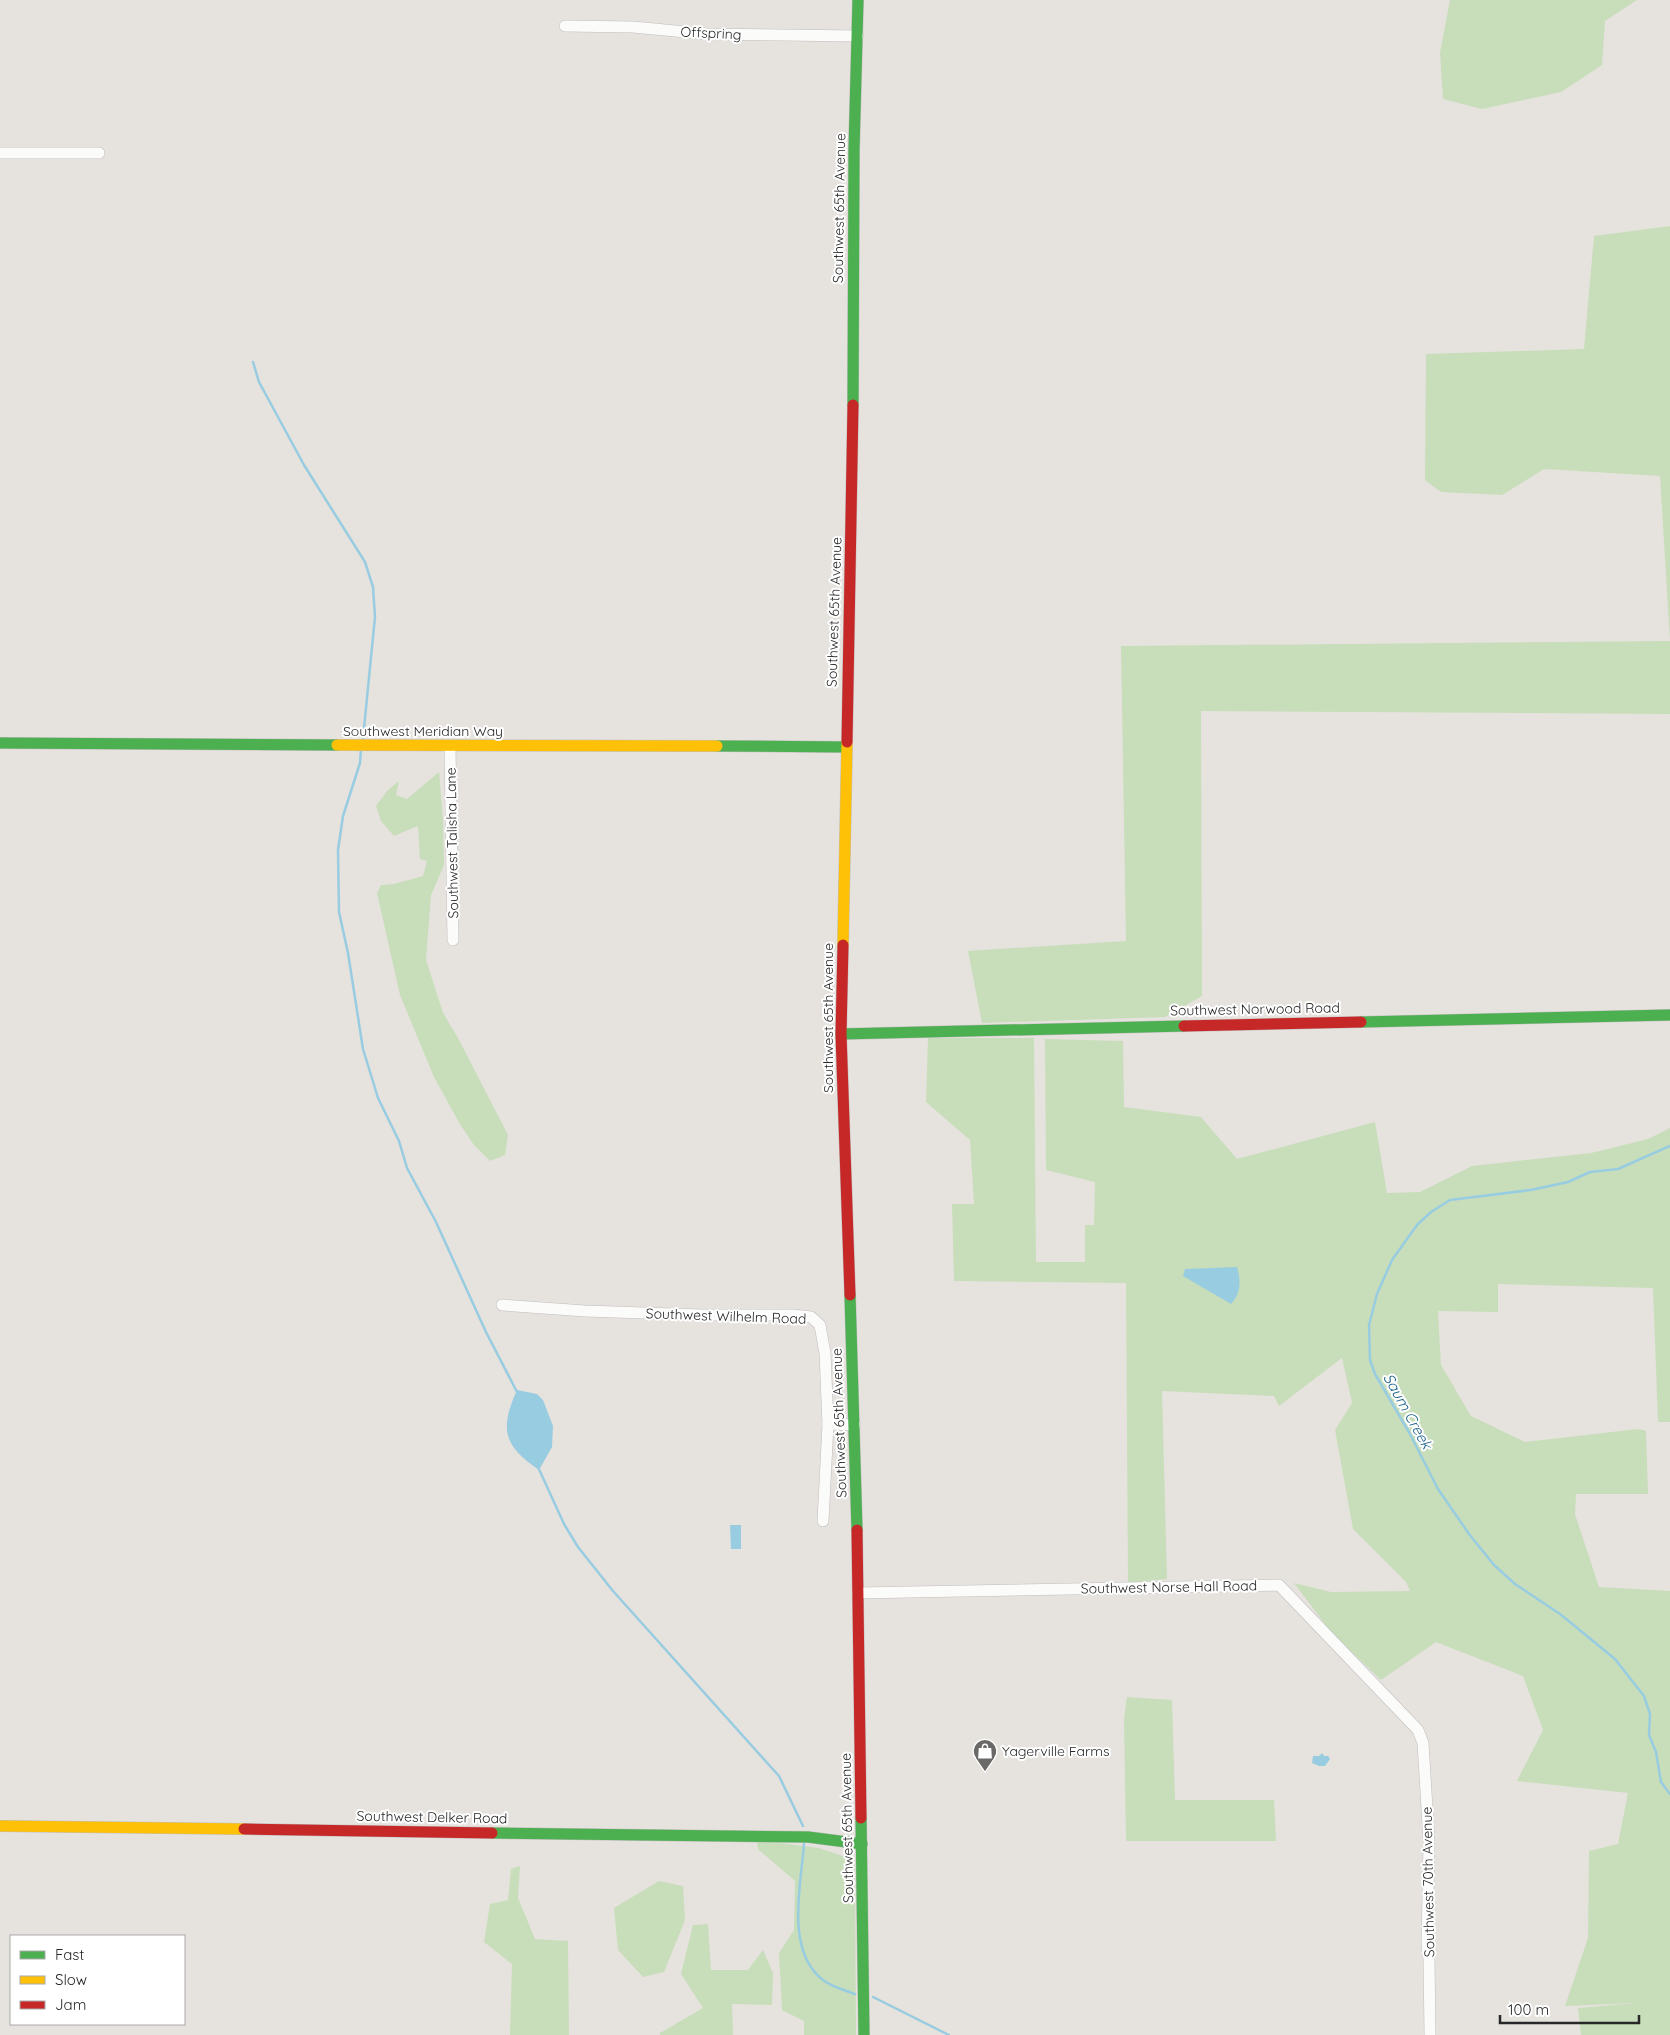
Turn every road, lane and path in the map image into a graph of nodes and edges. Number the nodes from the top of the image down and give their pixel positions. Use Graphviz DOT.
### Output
graph roads {
  1 [pos="858,0"];
  2 [pos="565,26"];
  3 [pos="858,36"];
  4 [pos="0,153"];
  5 [pos="100,153"];
  6 [pos="0,743"];
  7 [pos="450,746"];
  8 [pos="846,747"];
  9 [pos="453,940"];
  10 [pos="1670,1015"];
  11 [pos="841,1034"];
  12 [pos="502,1305"];
  13 [pos="828,1424"];
  14 [pos="855,1425"];
  15 [pos="823,1522"];
  16 [pos="858,1593"];
  17 [pos="1418,1730"];
  18 [pos="0,1826"];
  19 [pos="862,1844"];
  20 [pos="864,2035"];
  21 [pos="1430,2035"];
  1 -- 3 [label="street, Southwest 65th Avenue"];
  2 -- 3 [label="street, Offspring"];
  3 -- 8 [label="street, Southwest 65th Avenue"];
  4 -- 5 [label="street"];
  6 -- 7 [label="street, Southwest Meridian Way"];
  7 -- 8 [label="street, Southwest Meridian Way"];
  7 -- 9 [label="street, Southwest Talisha Lane"];
  8 -- 11 [label="street, Southwest 65th Avenue"];
  10 -- 11 [label="street, Southwest Norwood Road"];
  11 -- 14 [label="street, Southwest 65th Avenue"];
  12 -- 13 [label="street, Southwest Wilhelm Road"];
  13 -- 14 [label="street"];
  13 -- 15 [label="street"];
  14 -- 16 [label="street, Southwest 65th Avenue"];
  16 -- 17 [label="street, Southwest Norse Hall Road"];
  16 -- 19 [label="street, Southwest 65th Avenue"];
  17 -- 21 [label="street, Southwest 70th Avenue"];
  18 -- 19 [label="street, Southwest Delker Road"];
  19 -- 20 [label="street, Southwest 65th Avenue"];
}
